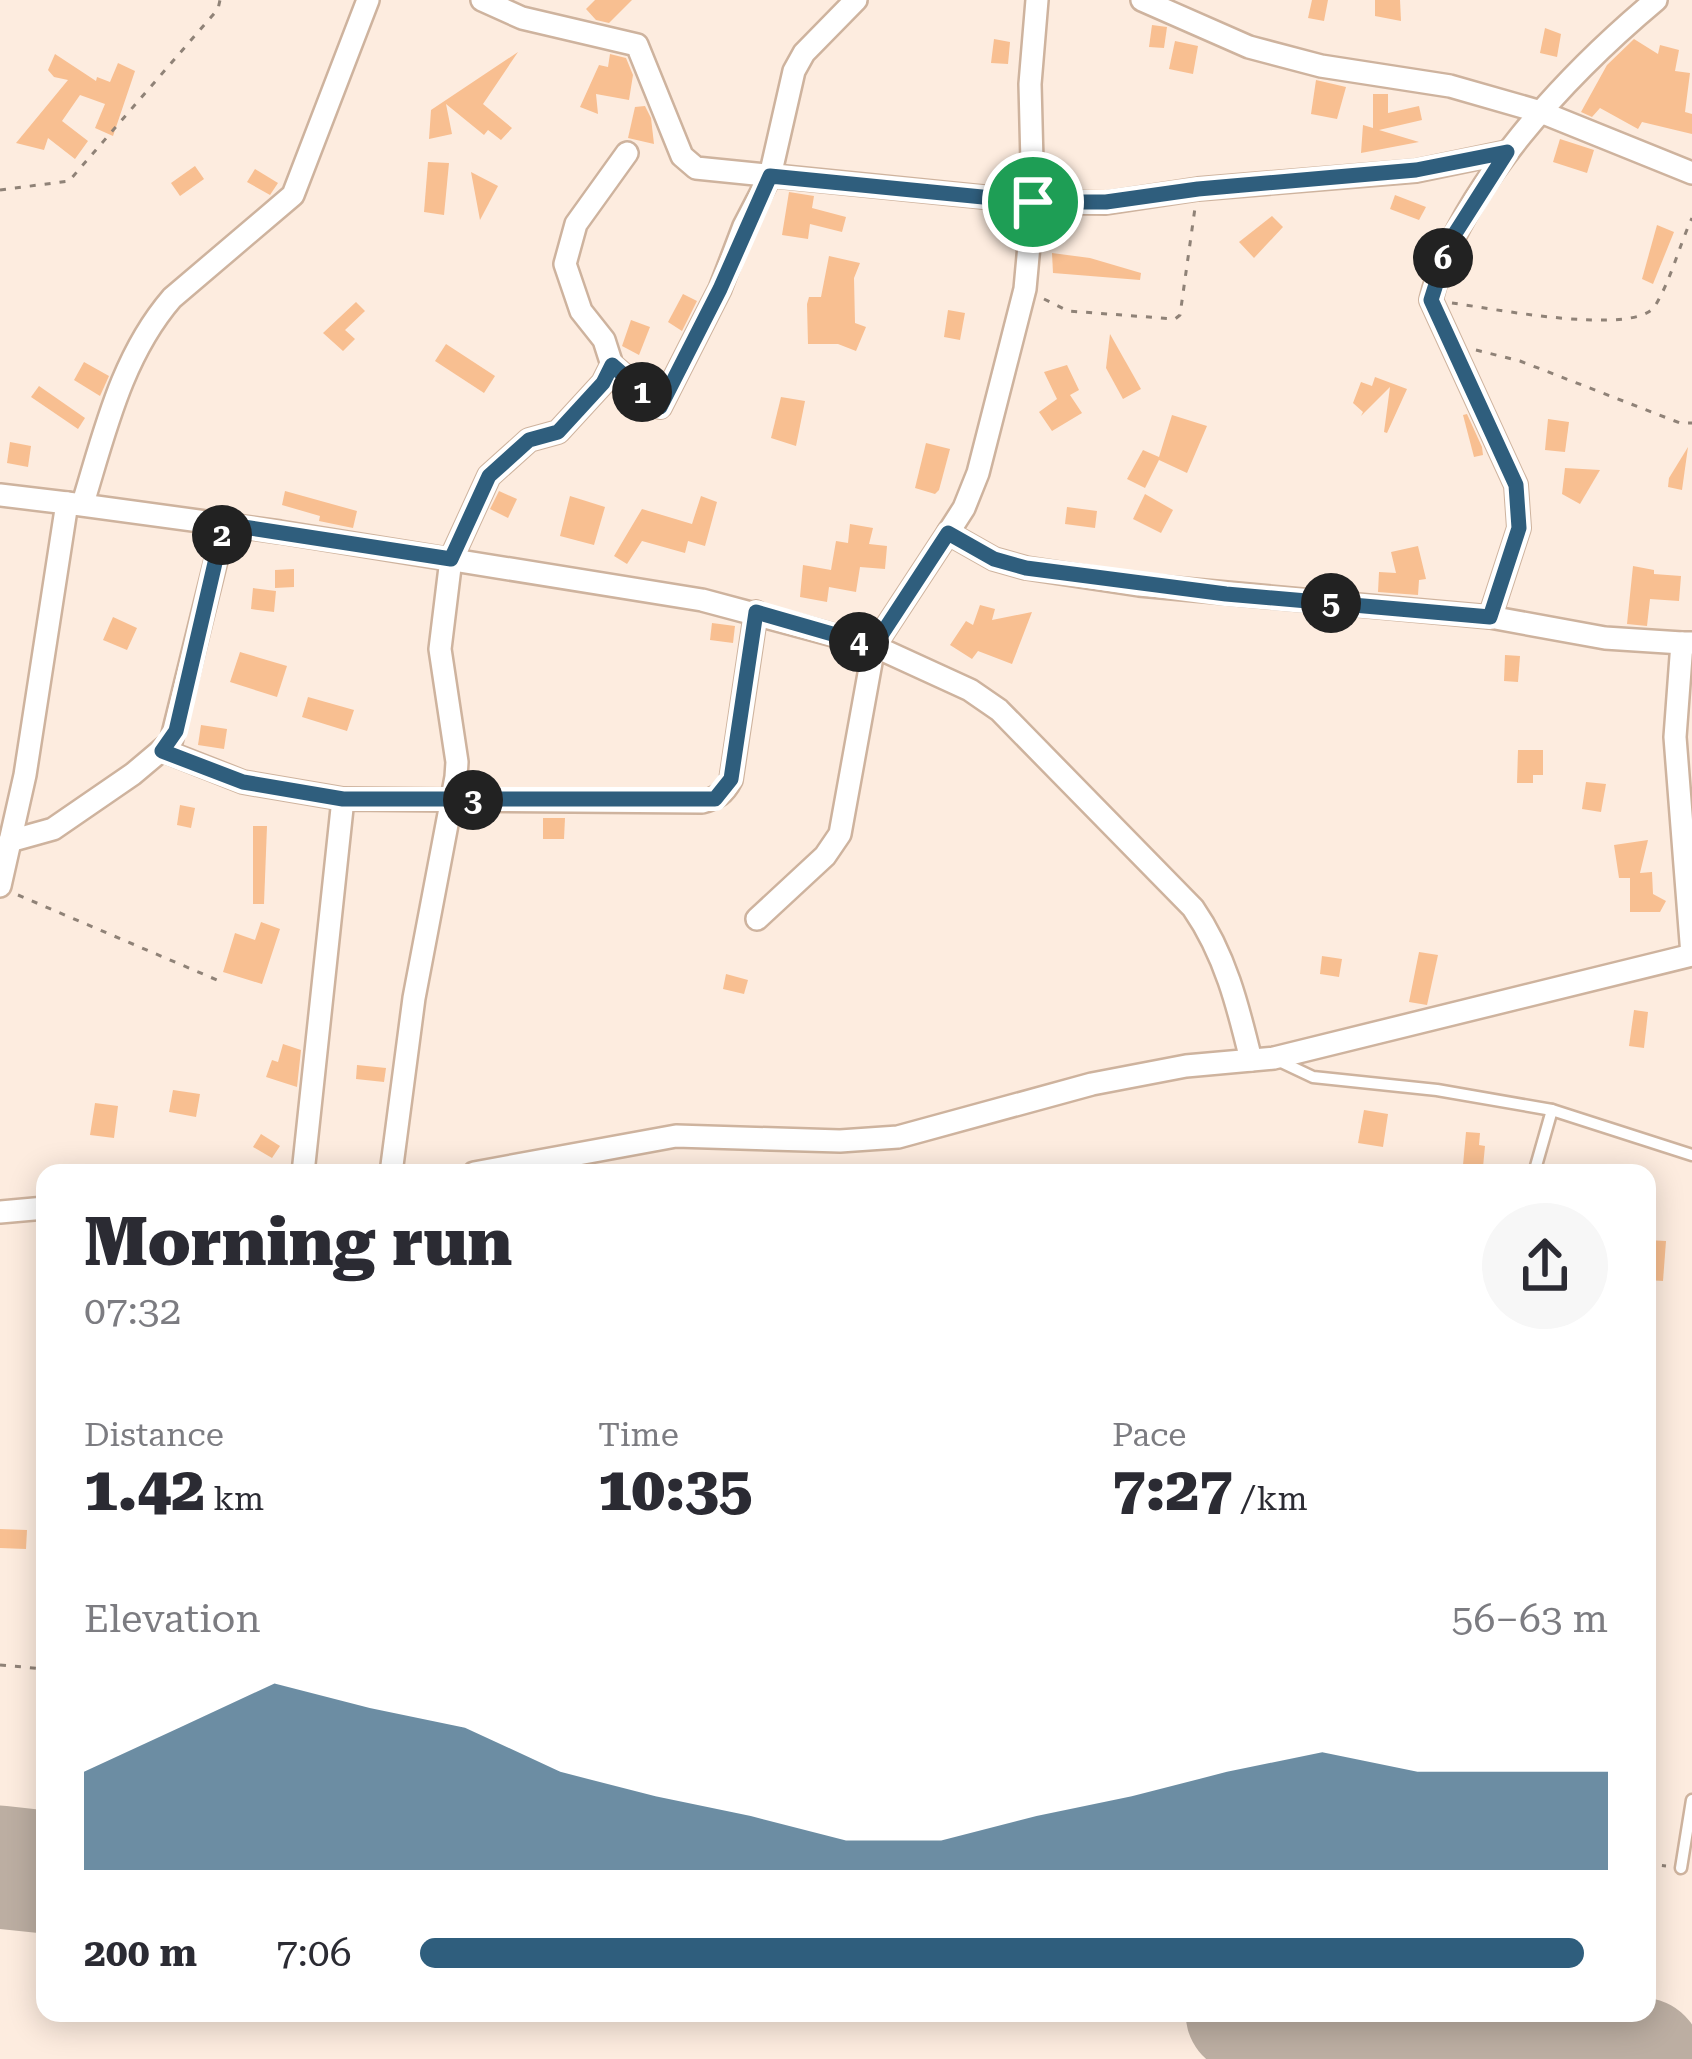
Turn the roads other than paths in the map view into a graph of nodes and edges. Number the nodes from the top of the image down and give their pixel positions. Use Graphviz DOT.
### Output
graph roads {
  1 [pos="368,0"];
  2 [pos="482,0"];
  3 [pos="856,0"];
  4 [pos="1037,0"];
  5 [pos="1142,0"];
  6 [pos="1657,0"];
  7 [pos="1541,112"];
  8 [pos="1507,152"];
  9 [pos="627,153"];
  10 [pos="1692,173"];
  11 [pos="770,176"];
  12 [pos="1033,202"];
  13 [pos="612,365"];
  14 [pos="0,495"];
  15 [pos="75,503"];
  16 [pos="224,524"];
  17 [pos="948,533"];
  18 [pos="451,559"];
  19 [pos="756,612"];
  20 [pos="1490,617"];
  21 [pos="1687,643"];
  22 [pos="874,646"];
  23 [pos="162,751"];
  24 [pos="343,799"];
  25 [pos="450,800"];
  26 [pos="10,842"];
  27 [pos="10,891"];
  28 [pos="757,919"];
  29 [pos="1692,956"];
  30 [pos="1263,1059"];
  31 [pos="1552,1110"];
  32 [pos="1692,1155"];
  33 [pos="304,1164"];
  34 [pos="392,1164"];
  35 [pos="523,1164"];
  36 [pos="1537,1164"];
  37 [pos="36,1209"];
  38 [pos="0,1212"];
  39 [pos="1692,1800"];
  40 [pos="1681,1868"];
  1 -- 15 [label="street"];
  2 -- 11 [label="street"];
  3 -- 11 [label="street"];
  4 -- 12 [label="street"];
  5 -- 7 [label="street"];
  6 -- 7 [label="street"];
  7 -- 8 [label="street"];
  7 -- 10 [label="street"];
  8 -- 12 [label="street"];
  8 -- 20 [label="street"];
  9 -- 13 [label="street"];
  11 -- 12 [label="street"];
  11 -- 13 [label="street"];
  12 -- 17 [label="street"];
  13 -- 18 [label="street"];
  14 -- 15 [label="street"];
  15 -- 16 [label="street"];
  15 -- 26 [label="street"];
  16 -- 18 [label="street"];
  16 -- 23 [label="street"];
  17 -- 20 [label="street"];
  17 -- 22 [label="street"];
  18 -- 19 [label="street"];
  18 -- 25 [label="street"];
  19 -- 22 [label="street"];
  19 -- 25 [label="street"];
  20 -- 21 [label="street"];
  21 -- 29 [label="street"];
  22 -- 28 [label="street"];
  22 -- 30 [label="street"];
  23 -- 24 [label="street"];
  23 -- 26 [label="street"];
  24 -- 25 [label="street"];
  24 -- 33 [label="street"];
  25 -- 34 [label="street"];
  26 -- 27 [label="street"];
  29 -- 30 [label="street"];
  30 -- 31 [label="lane"];
  30 -- 35 [label="street"];
  31 -- 32 [label="lane"];
  31 -- 36 [label="lane"];
  37 -- 38 [label="street"];
  39 -- 40 [label="lane"];
}
